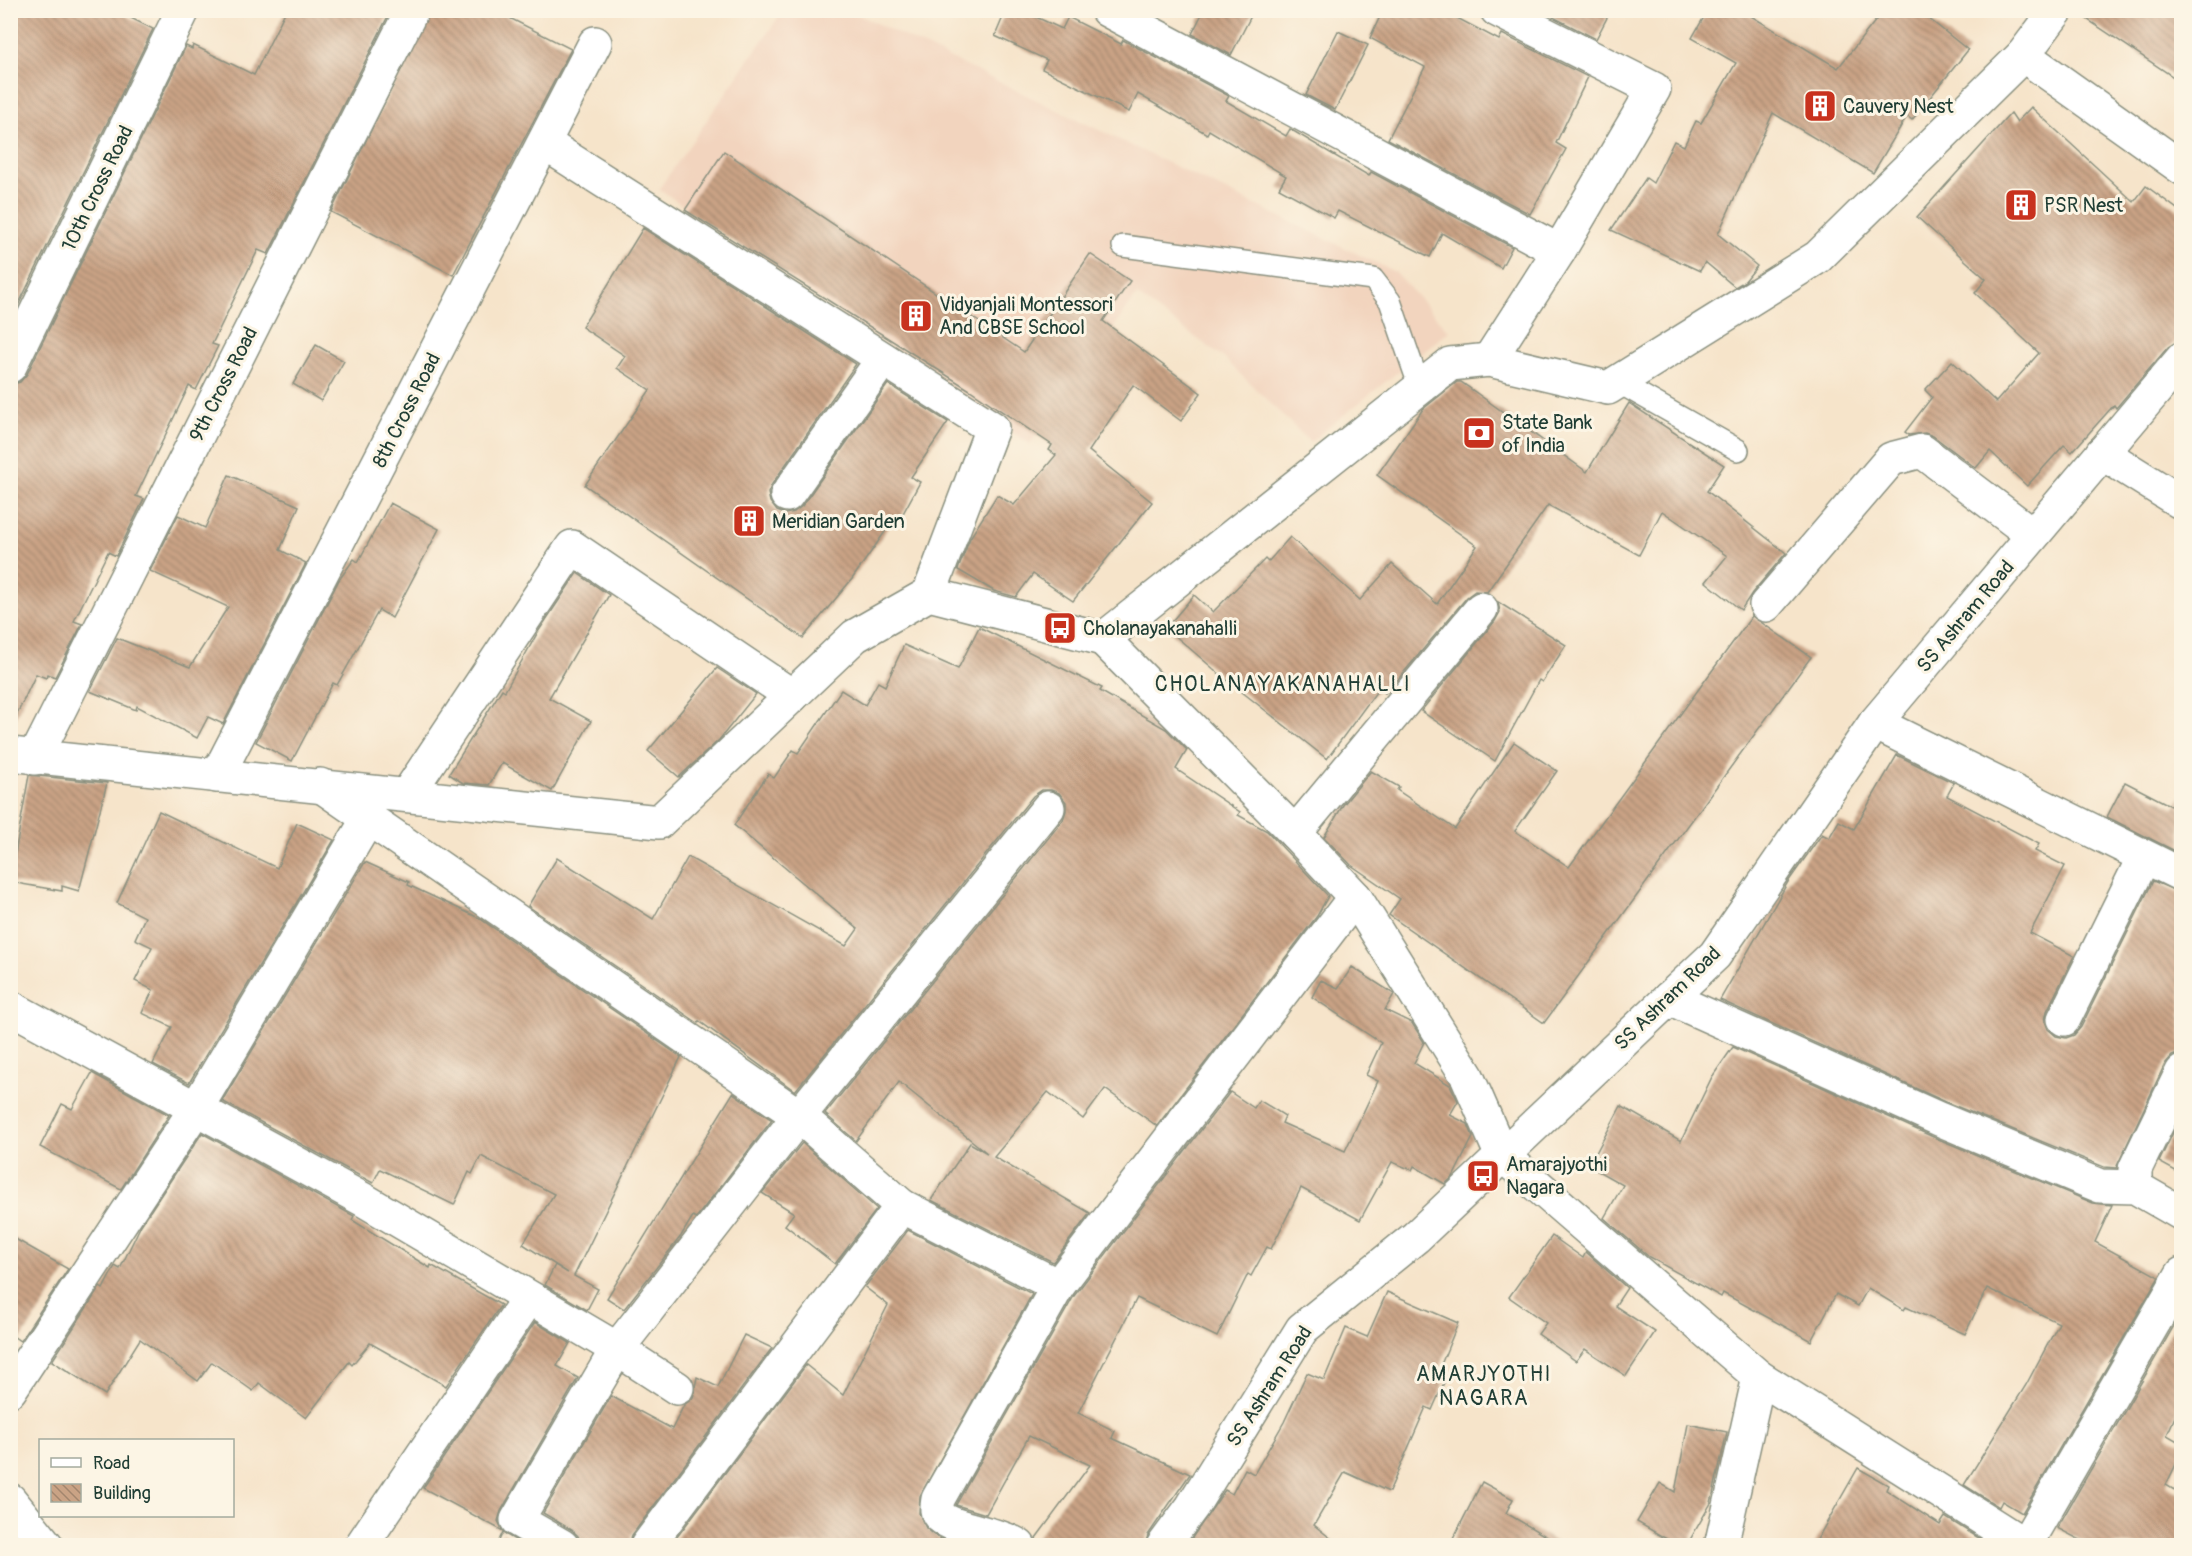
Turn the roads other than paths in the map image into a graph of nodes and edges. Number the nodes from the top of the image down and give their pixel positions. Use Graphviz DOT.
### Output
graph roads {
  1 [pos="183,10"];
  2 [pos="412,10"];
  3 [pos="1107,10"];
  4 [pos="1497,10"];
  5 [pos="2057,10"];
  6 [pos="595,43"];
  7 [pos="2023,55"];
  8 [pos="544,143"];
  9 [pos="2181,168"];
  10 [pos="1123,246"];
  11 [pos="1559,251"];
  12 [pos="883,359"];
  13 [pos="2181,359"];
  14 [pos="1489,360"];
  15 [pos="10,366"];
  16 [pos="1618,382"];
  17 [pos="1420,387"];
  18 [pos="1738,450"];
  19 [pos="2102,453"];
  20 [pos="787,495"];
  21 [pos="2181,503"];
  22 [pos="2033,536"];
  23 [pos="929,594"];
  24 [pos="1766,605"];
  25 [pos="1481,609"];
  26 [pos="1103,639"];
  27 [pos="792,696"];
  28 [pos="1875,723"];
  29 [pos="23,756"];
  30 [pos="217,776"];
  31 [pos="320,786"];
  32 [pos="407,795"];
  33 [pos="1048,808"];
  34 [pos="368,819"];
  35 [pos="1295,833"];
  36 [pos="2144,857"];
  37 [pos="2181,875"];
  38 [pos="1355,897"];
  39 [pos="1669,998"];
  40 [pos="10,1007"];
  41 [pos="2064,1019"];
  42 [pos="2181,1072"];
  43 [pos="197,1107"];
  44 [pos="799,1116"];
  45 [pos="1502,1154"];
  46 [pos="2135,1187"];
  47 [pos="902,1206"];
  48 [pos="2181,1214"];
  49 [pos="2181,1274"];
  50 [pos="1058,1286"];
  51 [pos="528,1299"];
  52 [pos="617,1349"];
  53 [pos="1759,1377"];
  54 [pos="676,1388"];
  55 [pos="10,1390"];
  56 [pos="10,1500"];
  57 [pos="1171,1542"];
  58 [pos="47,1545"];
  59 [pos="362,1545"];
  60 [pos="562,1545"];
  61 [pos="647,1545"];
  62 [pos="1019,1545"];
  63 [pos="1721,1545"];
  64 [pos="2026,1545"];
  1 -- 15 [label="street, 10th Cross Road"];
  2 -- 29 [label="street, 9th Cross Road"];
  3 -- 11 [label="street"];
  4 -- 11 [label="street"];
  5 -- 7 [label="street"];
  6 -- 8 [label="street, 8th Cross Road"];
  7 -- 9 [label="street"];
  7 -- 16 [label="street"];
  8 -- 12 [label="street"];
  8 -- 30 [label="street, 8th Cross Road"];
  10 -- 17 [label="lane"];
  11 -- 14 [label="street"];
  12 -- 20 [label="street"];
  12 -- 23 [label="street"];
  13 -- 19 [label="street, SS Ashram Road"];
  14 -- 16 [label="street"];
  14 -- 17 [label="street"];
  16 -- 18 [label="lane"];
  17 -- 26 [label="street"];
  19 -- 21 [label="street"];
  19 -- 22 [label="street, SS Ashram Road"];
  22 -- 24 [label="street"];
  22 -- 28 [label="street, SS Ashram Road"];
  23 -- 26 [label="street"];
  23 -- 27 [label="street"];
  25 -- 35 [label="street"];
  26 -- 35 [label="street"];
  27 -- 32 [label="street"];
  27 -- 32 [label="street"];
  28 -- 36 [label="street"];
  28 -- 39 [label="street, SS Ashram Road"];
  29 -- 30 [label="street"];
  30 -- 31 [label="street"];
  31 -- 32 [label="street"];
  31 -- 34 [label="street"];
  33 -- 44 [label="street"];
  34 -- 43 [label="street"];
  34 -- 44 [label="street"];
  35 -- 38 [label="street"];
  36 -- 37 [label="street"];
  36 -- 41 [label="street"];
  38 -- 45 [label="street"];
  38 -- 50 [label="street"];
  39 -- 45 [label="street, SS Ashram Road"];
  39 -- 46 [label="street"];
  40 -- 43 [label="street"];
  42 -- 46 [label="street"];
  43 -- 51 [label="street"];
  43 -- 55 [label="street"];
  44 -- 47 [label="street"];
  44 -- 52 [label="street"];
  45 -- 53 [label="street"];
  45 -- 57 [label="street, SS Ashram Road"];
  46 -- 48 [label="street"];
  47 -- 50 [label="street"];
  47 -- 61 [label="street"];
  49 -- 64 [label="street"];
  50 -- 62 [label="street"];
  51 -- 52 [label="street"];
  51 -- 59 [label="street"];
  52 -- 54 [label="street"];
  52 -- 60 [label="street"];
  53 -- 63 [label="street"];
  53 -- 64 [label="street"];
  56 -- 58 [label="street"];
}
